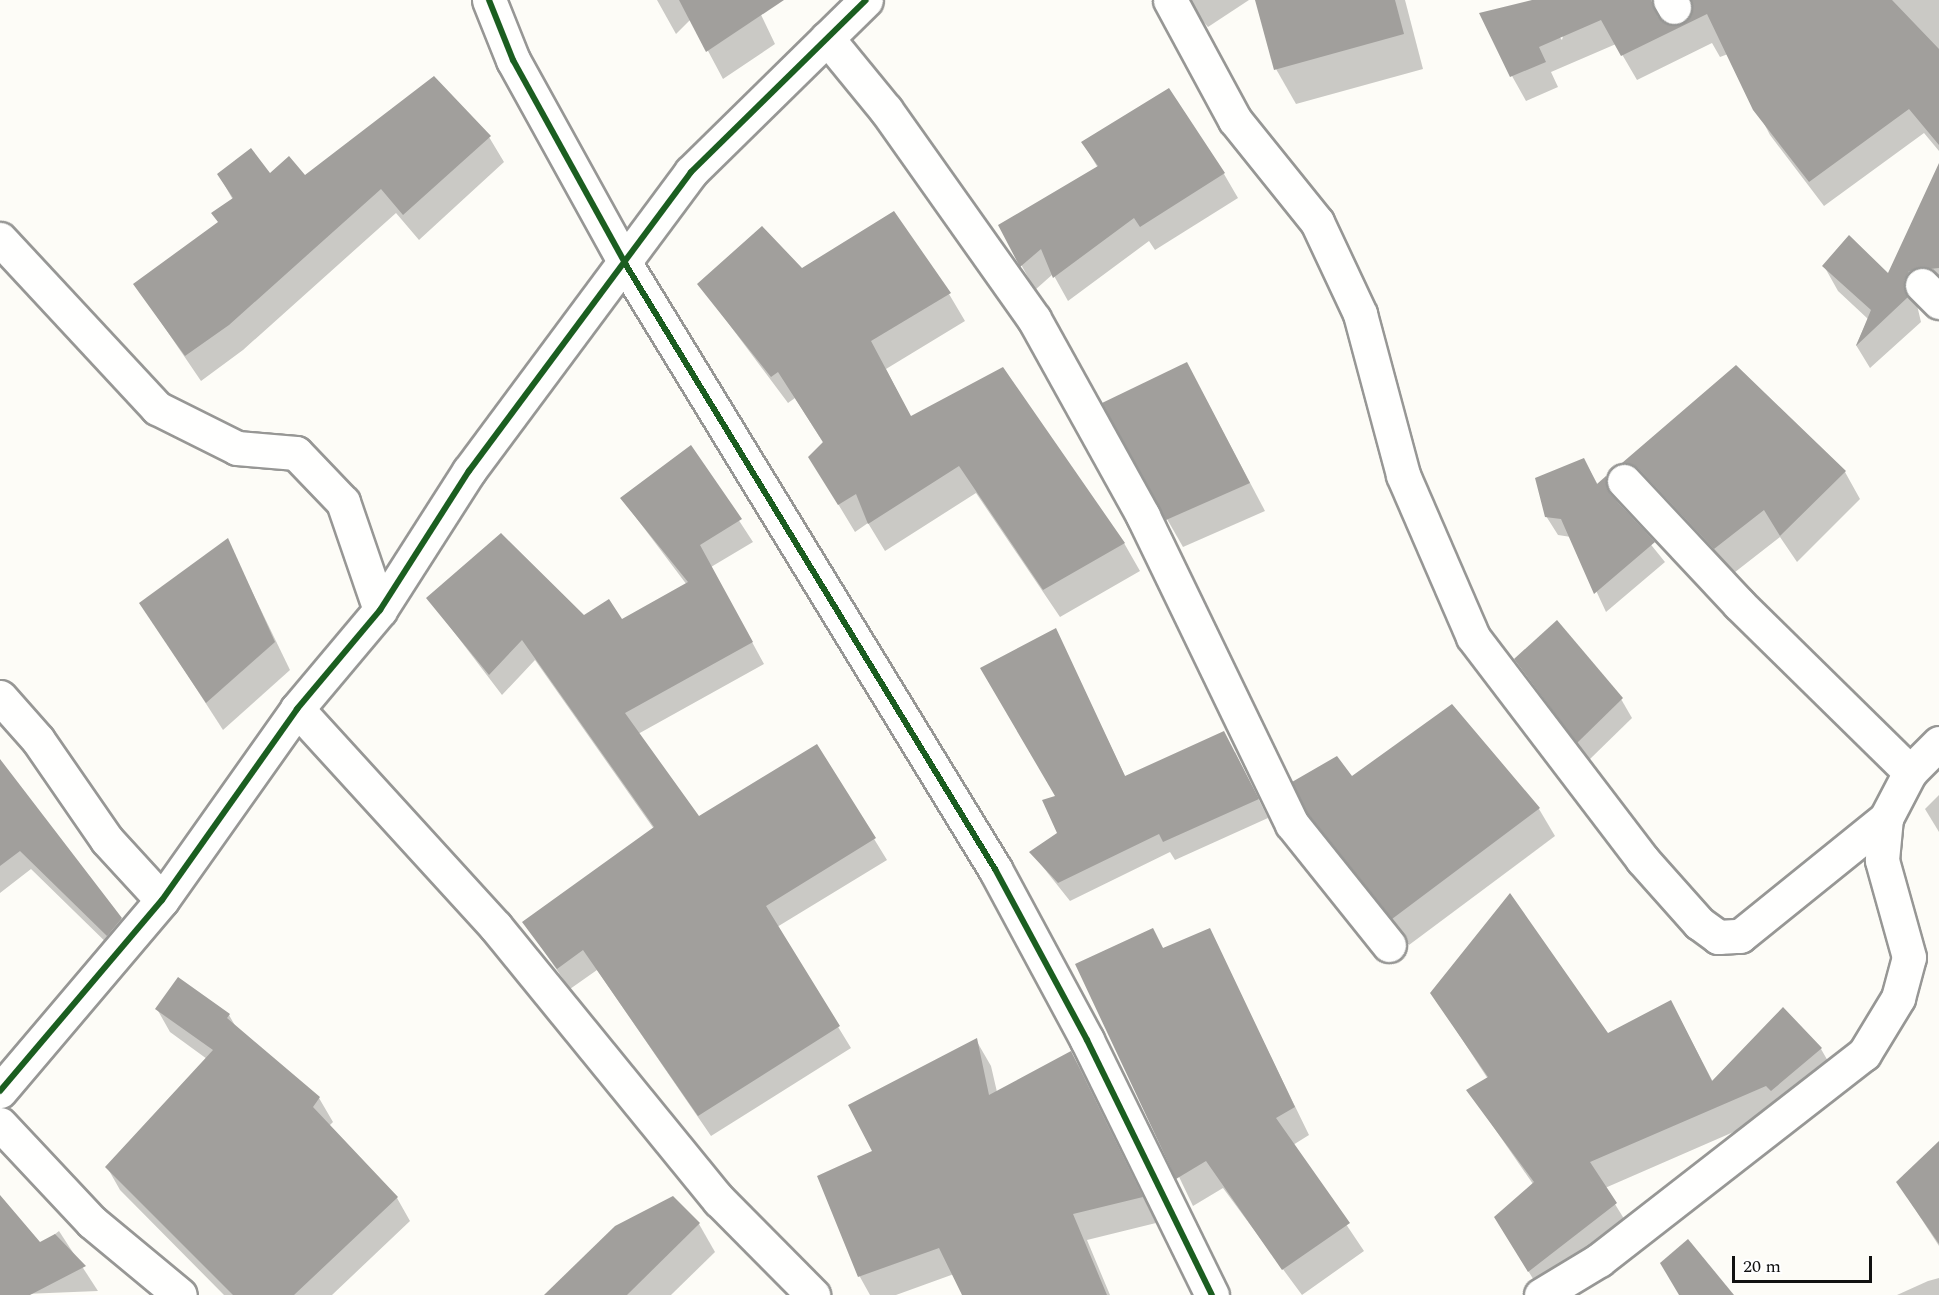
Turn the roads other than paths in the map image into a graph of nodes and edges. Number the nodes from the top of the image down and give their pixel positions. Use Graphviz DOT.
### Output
graph roads {
  1 [pos="489,0"];
  2 [pos="866,0"];
  3 [pos="1170,0"];
  4 [pos="827,38"];
  5 [pos="0,239"];
  6 [pos="626,265"];
  7 [pos="1624,481"];
  8 [pos="380,610"];
  9 [pos="0,697"];
  10 [pos="297,709"];
  11 [pos="1939,743"];
  12 [pos="1911,772"];
  13 [pos="1886,818"];
  14 [pos="162,900"];
  15 [pos="1389,945"];
  16 [pos="0,1091"];
  17 [pos="0,1124"];
  18 [pos="180,1295"];
  19 [pos="813,1295"];
  20 [pos="1212,1295"];
  21 [pos="1541,1295"];
  1 -- 6 [label="street"];
  2 -- 4 [label="street"];
  3 -- 13 [label="street"];
  4 -- 6 [label="street"];
  4 -- 15 [label="street"];
  5 -- 8 [label="street"];
  6 -- 8 [label="street"];
  6 -- 20 [label="street"];
  7 -- 12 [label="street"];
  8 -- 10 [label="street"];
  9 -- 14 [label="street"];
  10 -- 14 [label="street"];
  10 -- 19 [label="street"];
  11 -- 12 [label="street"];
  12 -- 13 [label="street"];
  13 -- 21 [label="street"];
  14 -- 16 [label="street"];
  17 -- 18 [label="street"];
}
